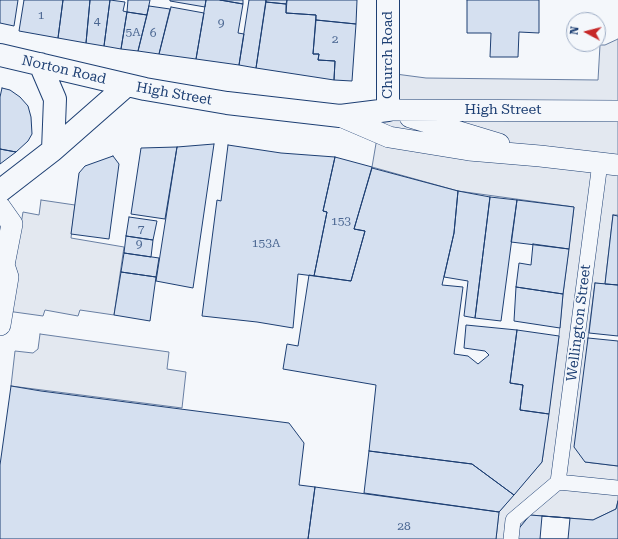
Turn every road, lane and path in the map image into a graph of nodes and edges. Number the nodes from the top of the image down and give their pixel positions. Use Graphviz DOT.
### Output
graph roads {
  1 [pos="388,0"];
  2 [pos="0,55"];
  3 [pos="40,64"];
  4 [pos="127,85"];
  5 [pos="388,110"];
  6 [pos="618,111"];
  7 [pos="340,116"];
  8 [pos="53,150"];
  9 [pos="540,156"];
  10 [pos="609,164"];
  11 [pos="0,191"];
  12 [pos="6,215"];
  13 [pos="0,324"];
  14 [pos="558,482"];
  15 [pos="618,488"];
  16 [pos="510,539"];
  1 -- 5 [label="street, Church Road"];
  2 -- 3 [label="street, Norton Road"];
  3 -- 4 [label="street, Norton Road"];
  3 -- 8 [label="street"];
  4 -- 7 [label="street, High Street"];
  4 -- 8 [label="street"];
  5 -- 6 [label="street, High Street"];
  5 -- 7 [label="street, High Street"];
  5 -- 9 [label="street, High Street"];
  7 -- 9 [label="street, High Street"];
  8 -- 11 [label="street"];
  9 -- 10 [label="street, High Street"];
  10 -- 14 [label="street, Wellington Street"];
  12 -- 13 [label="street"];
  14 -- 15 [label="street"];
  14 -- 16 [label="street"];
}
